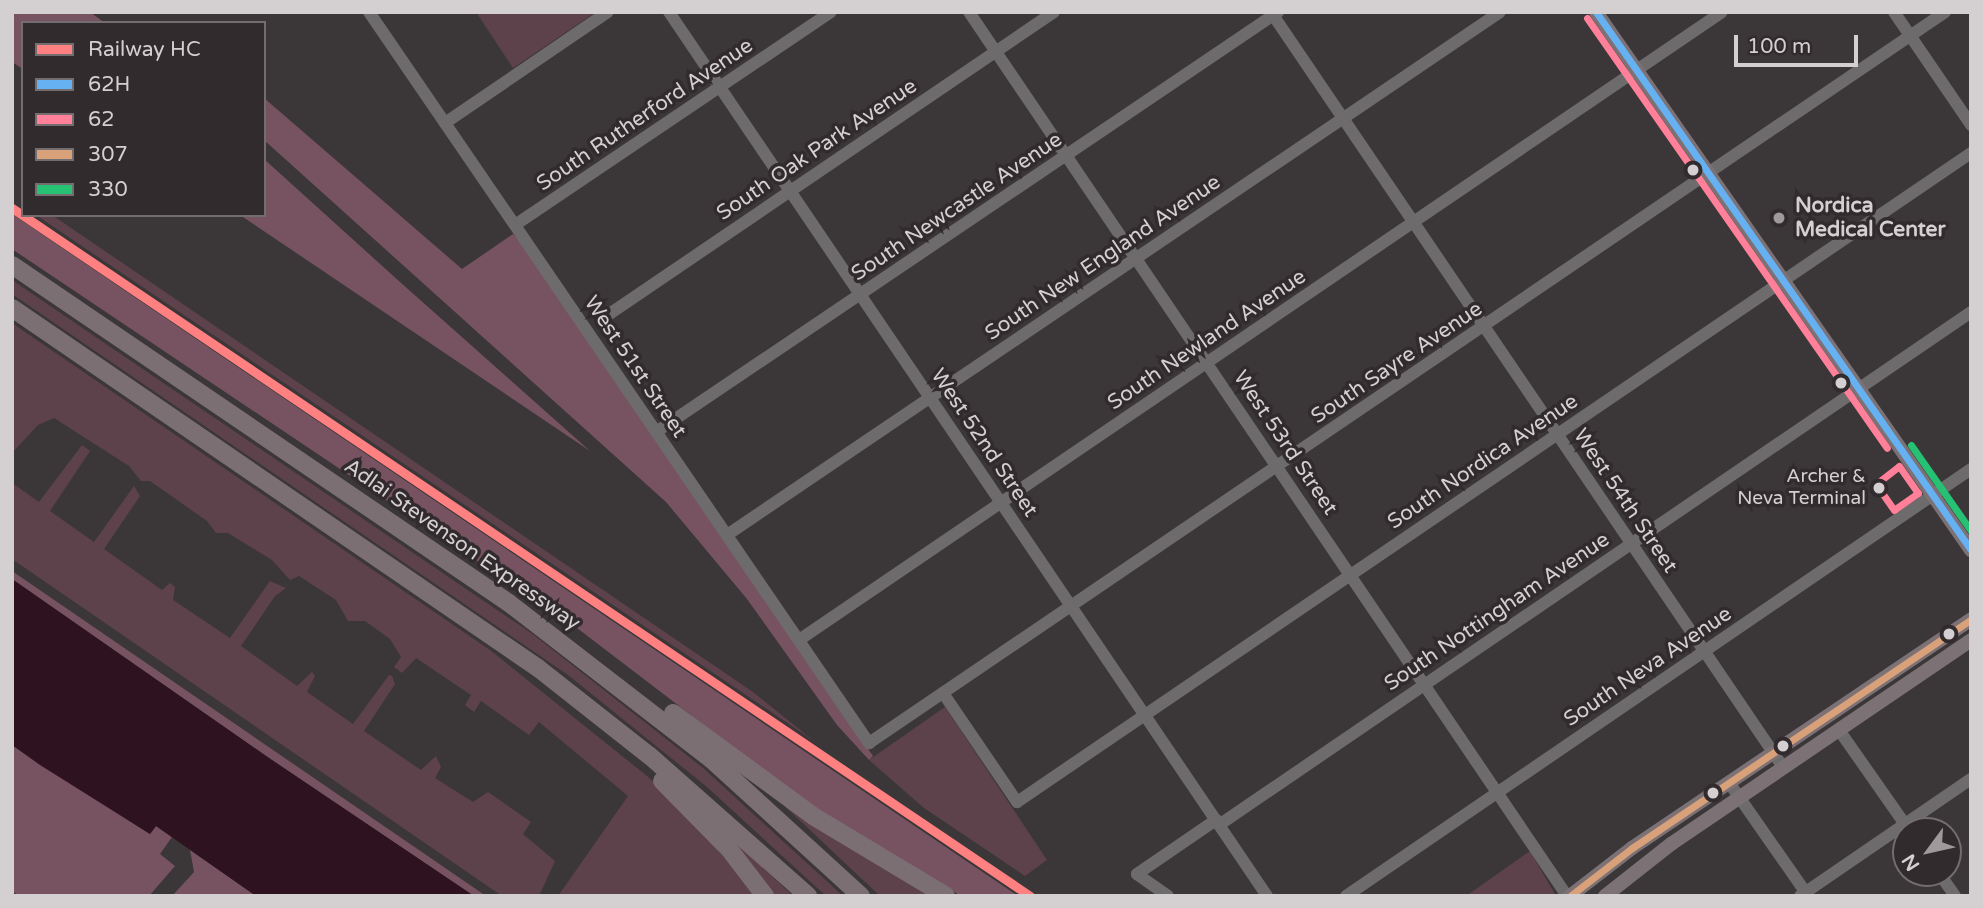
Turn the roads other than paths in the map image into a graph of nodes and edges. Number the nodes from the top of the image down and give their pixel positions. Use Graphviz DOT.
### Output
graph roads {
  1 [pos="608,12"];
  2 [pos="669,12"];
  3 [pos="831,12"];
  4 [pos="969,12"];
  5 [pos="1054,12"];
  6 [pos="1500,12"];
  7 [pos="1596,12"];
  8 [pos="1722,12"];
  9 [pos="1894,12"];
  10 [pos="1945,12"];
  11 [pos="1274,13"];
  12 [pos="376,15"];
  13 [pos="1910,36"];
  14 [pos="996,52"];
  15 [pos="1636,71"];
  16 [pos="720,88"];
  17 [pos="1344,119"];
  18 [pos="445,123"];
  19 [pos="1971,125"];
  20 [pos="1971,153"];
  21 [pos="1067,156"];
  22 [pos="1709,175"];
  23 [pos="790,192"];
  24 [pos="1414,223"];
  25 [pos="515,225"];
  26 [pos="1137,259"];
  27 [pos="12,265"];
  28 [pos="1782,282"];
  29 [pos="860,296"];
  30 [pos="12,308"];
  31 [pos="1971,312"];
  32 [pos="602,318"];
  33 [pos="1484,327"];
  34 [pos="1208,363"];
  35 [pos="1858,389"];
  36 [pos="930,398"];
  37 [pos="656,432"];
  38 [pos="1558,435"];
  39 [pos="1278,468"];
  40 [pos="1971,469"];
  41 [pos="1933,496"];
  42 [pos="1002,504"];
  43 [pos="727,535"];
  44 [pos="1631,544"];
  45 [pos="1971,550"];
  46 [pos="1351,575"];
  47 [pos="509,603"];
  48 [pos="1071,606"];
  49 [pos="1971,619"];
  50 [pos="799,640"];
  51 [pos="1971,640"];
  52 [pos="1704,652"];
  53 [pos="538,668"];
  54 [pos="1425,684"];
  55 [pos="943,693"];
  56 [pos="1144,715"];
  57 [pos="1839,730"];
  58 [pos="869,743"];
  59 [pos="1773,754"];
  60 [pos="1783,767"];
  61 [pos="1971,779"];
  62 [pos="1730,784"];
  63 [pos="1498,792"];
  64 [pos="1738,797"];
  65 [pos="1899,817"];
  66 [pos="1921,817"];
  67 [pos="1217,822"];
  68 [pos="1892,838"];
  69 [pos="1804,895"];
  70 [pos="765,896"];
  71 [pos="808,896"];
  72 [pos="861,896"];
  73 [pos="946,896"];
  74 [pos="1167,896"];
  75 [pos="1267,896"];
  76 [pos="1346,896"];
  77 [pos="1569,896"];
  78 [pos="1605,896"];
  1 -- 18 [label="street"];
  2 -- 16 [label="street, West 52nd Street"];
  3 -- 16 [label="street, South Rutherford Avenue"];
  4 -- 14 [label="street, West 53rd Street"];
  5 -- 14 [label="street, South Oak Park Avenue"];
  6 -- 17 [label="street, South New England Avenue"];
  7 -- 15 [label="main road"];
  8 -- 15 [label="street, South Newland Avenue"];
  9 -- 13 [label="street"];
  10 -- 13 [label="street, South Sayre Avenue"];
  11 -- 17 [label="street, West 54th Street"];
  11 -- 21 [label="street, South Newcastle Avenue"];
  12 -- 18 [label="street, West 51st Street"];
  13 -- 19 [label="street"];
  13 -- 22 [label="street, South Sayre Avenue"];
  14 -- 21 [label="street, West 53rd Street"];
  14 -- 23 [label="street, South Oak Park Avenue"];
  15 -- 22 [label="main road"];
  15 -- 24 [label="street, South Newland Avenue"];
  16 -- 23 [label="street, West 52nd Street"];
  16 -- 25 [label="street, South Rutherford Avenue"];
  17 -- 24 [label="street, West 54th Street"];
  17 -- 26 [label="street, South New England Avenue"];
  18 -- 25 [label="street, West 51st Street"];
  20 -- 28 [label="street, South Nordica Avenue"];
  21 -- 26 [label="street, West 53rd Street"];
  21 -- 29 [label="street, South Newcastle Avenue"];
  22 -- 28 [label="main road"];
  22 -- 33 [label="street, South Sayre Avenue"];
  23 -- 29 [label="street, West 52nd Street"];
  23 -- 32 [label="street, South Oak Park Avenue"];
  24 -- 33 [label="street, West 54th Street"];
  24 -- 34 [label="street, South Newland Avenue"];
  25 -- 37 [label="street, West 51st Street"];
  26 -- 34 [label="street, West 53rd Street"];
  26 -- 36 [label="street, South New England Avenue"];
  27 -- 47 [label="highway, Adlai Stevenson Expressway"];
  28 -- 35 [label="main road"];
  28 -- 38 [label="street, South Nordica Avenue"];
  29 -- 36 [label="street, West 52nd Street"];
  29 -- 37 [label="street, South Newcastle Avenue"];
  30 -- 53 [label="highway"];
  31 -- 35 [label="street, South Nottingham Avenue"];
  33 -- 38 [label="street, West 54th Street"];
  33 -- 39 [label="street, South Sayre Avenue"];
  34 -- 39 [label="street, West 53rd Street"];
  34 -- 42 [label="street, South Newland Avenue"];
  35 -- 41 [label="main road"];
  35 -- 44 [label="street, South Nottingham Avenue"];
  36 -- 42 [label="street, West 52nd Street"];
  36 -- 43 [label="street, South New England Avenue"];
  37 -- 43 [label="street, West 51st Street"];
  38 -- 44 [label="street, West 54th Street"];
  38 -- 46 [label="street, South Nordica Avenue"];
  39 -- 46 [label="street, West 53rd Street"];
  39 -- 48 [label="street, South Sayre Avenue"];
  40 -- 41 [label="street, South Neva Avenue"];
  41 -- 45 [label="main road"];
  41 -- 52 [label="street, South Neva Avenue"];
  42 -- 48 [label="street, West 52nd Street"];
  42 -- 50 [label="street, South Newland Avenue"];
  43 -- 50 [label="street, West 51st Street"];
  44 -- 52 [label="street, West 54th Street"];
  44 -- 54 [label="street, South Nottingham Avenue"];
  46 -- 54 [label="street, West 53rd Street"];
  46 -- 56 [label="street, South Nordica Avenue"];
  47 -- 72 [label="highway, Adlai Stevenson Expressway"];
  47 -- 73 [label="highway"];
  48 -- 55 [label="street, South Sayre Avenue"];
  48 -- 56 [label="street, West 52nd Street"];
  49 -- 59 [label="main road"];
  50 -- 58 [label="street, West 51st Street"];
  51 -- 57 [label="main road"];
  52 -- 59 [label="street, West 54th Street"];
  52 -- 63 [label="street, South Neva Avenue"];
  53 -- 70 [label="highway"];
  53 -- 71 [label="highway"];
  54 -- 63 [label="street, West 53rd Street"];
  54 -- 67 [label="street, South Nottingham Avenue"];
  55 -- 56 [label="street, South Nordica Avenue"];
  55 -- 58 [label="street, South Sayre Avenue"];
  56 -- 67 [label="street, West 52nd Street"];
  57 -- 60 [label="main road"];
  57 -- 65 [label="street"];
  59 -- 60 [label="street, West 54th Street"];
  59 -- 62 [label="main road"];
  60 -- 64 [label="main road"];
  61 -- 66 [label="street"];
  62 -- 64 [label="street"];
  62 -- 77 [label="main road"];
  63 -- 76 [label="street, South Neva Avenue"];
  63 -- 77 [label="street, West 53rd Street"];
  64 -- 69 [label="street"];
  64 -- 78 [label="main road"];
  67 -- 74 [label="street, South Nottingham Avenue"];
  67 -- 75 [label="street, West 52nd Street"];
  68 -- 69 [label="street"];
}
